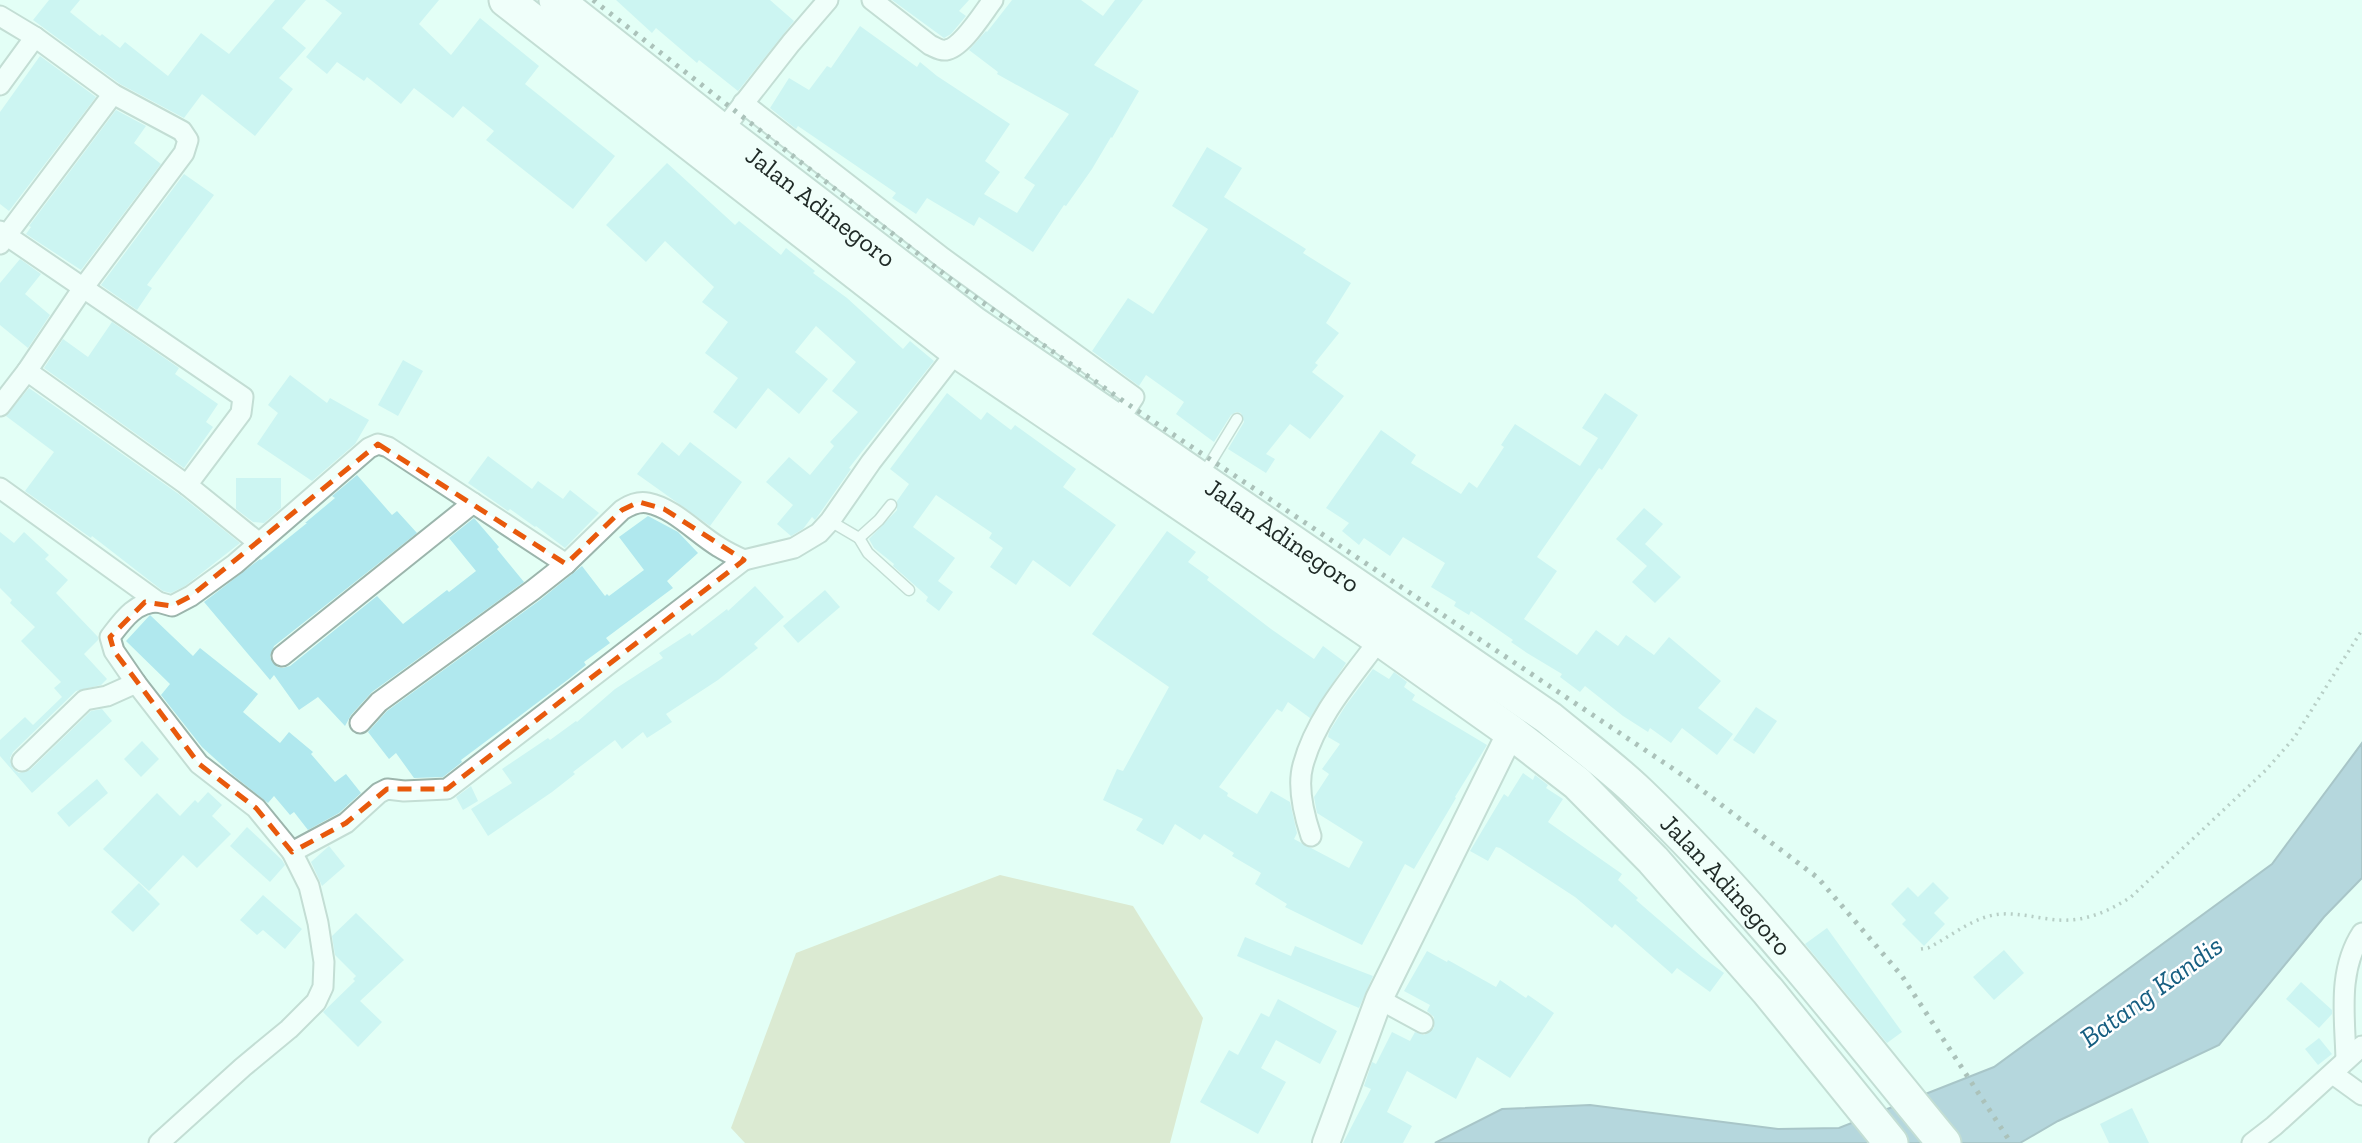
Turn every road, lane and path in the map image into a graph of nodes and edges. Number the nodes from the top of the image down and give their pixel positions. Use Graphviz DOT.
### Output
graph roads {
  1 [pos="506,0"];
  2 [pos="556,0"];
  3 [pos="828,0"];
  4 [pos="872,0"];
  5 [pos="993,0"];
  6 [pos="0,16"];
  7 [pos="35,37"];
  8 [pos="0,85"];
  9 [pos="113,94"];
  10 [pos="743,103"];
  11 [pos="722,131"];
  12 [pos="2,237"];
  13 [pos="83,288"];
  14 [pos="957,351"];
  15 [pos="27,371"];
  16 [pos="1051,377"];
  17 [pos="1032,404"];
  18 [pos="0,406"];
  19 [pos="1237,419"];
  20 [pos="1118,421"];
  21 [pos="1200,478"];
  22 [pos="187,485"];
  23 [pos="0,488"];
  24 [pos="473,503"];
  25 [pos="891,505"];
  26 [pos="830,521"];
  27 [pos="859,538"];
  28 [pos="259,543"];
  29 [pos="744,560"];
  30 [pos="566,564"];
  31 [pos="909,590"];
  32 [pos="158,602"];
  33 [pos="2362,630"];
  34 [pos="1380,639"];
  35 [pos="282,656"];
  36 [pos="136,683"];
  37 [pos="360,723"];
  38 [pos="1511,732"];
  39 [pos="22,761"];
  40 [pos="1311,835"];
  41 [pos="292,852"];
  42 [pos="2362,933"];
  43 [pos="1921,949"];
  44 [pos="1380,999"];
  45 [pos="1423,1023"];
  46 [pos="2362,1046"];
  47 [pos="2340,1067"];
  48 [pos="2362,1095"];
  49 [pos="159,1143"];
  50 [pos="1326,1143"];
  51 [pos="1891,1143"];
  52 [pos="1944,1143"];
  53 [pos="2252,1143"];
  1 -- 14 [label="highway, Jalan Adinegoro"];
  2 -- 11 [label="highway, Jalan Adinegoro"];
  3 -- 10 [label="street"];
  4 -- 5 [label="street"];
  6 -- 7 [label="street"];
  7 -- 8 [label="street"];
  7 -- 9 [label="street"];
  9 -- 12 [label="street"];
  9 -- 13 [label="street"];
  10 -- 11 [label="street"];
  10 -- 20 [label="street"];
  11 -- 16 [label="highway, Jalan Adinegoro"];
  12 -- 13 [label="street"];
  13 -- 15 [label="street"];
  13 -- 22 [label="street"];
  14 -- 17 [label="highway, Jalan Adinegoro"];
  14 -- 26 [label="street"];
  15 -- 18 [label="street"];
  15 -- 22 [label="street"];
  16 -- 17 [label="highway"];
  16 -- 20 [label="highway, Jalan Adinegoro"];
  17 -- 34 [label="highway, Jalan Adinegoro"];
  19 -- 21 [label="lane"];
  20 -- 21 [label="highway, Jalan Adinegoro"];
  21 -- 52 [label="highway, Jalan Adinegoro"];
  22 -- 28 [label="street"];
  23 -- 32 [label="street"];
  24 -- 28 [label="street"];
  24 -- 30 [label="street"];
  24 -- 35 [label="street"];
  25 -- 27 [label="lane"];
  26 -- 27 [label="lane"];
  26 -- 29 [label="street"];
  27 -- 31 [label="lane"];
  28 -- 32 [label="street"];
  29 -- 30 [label="street"];
  29 -- 41 [label="street"];
  30 -- 37 [label="street"];
  32 -- 36 [label="street"];
  33 -- 43 [label="path"];
  34 -- 38 [label="highway, Jalan Adinegoro"];
  34 -- 40 [label="street"];
  36 -- 39 [label="street"];
  36 -- 41 [label="street"];
  38 -- 44 [label="street"];
  38 -- 51 [label="highway, Jalan Adinegoro"];
  41 -- 49 [label="street"];
  42 -- 47 [label="street"];
  44 -- 45 [label="street"];
  44 -- 50 [label="street"];
  46 -- 47 [label="street"];
  47 -- 48 [label="street"];
  47 -- 53 [label="street"];
}
